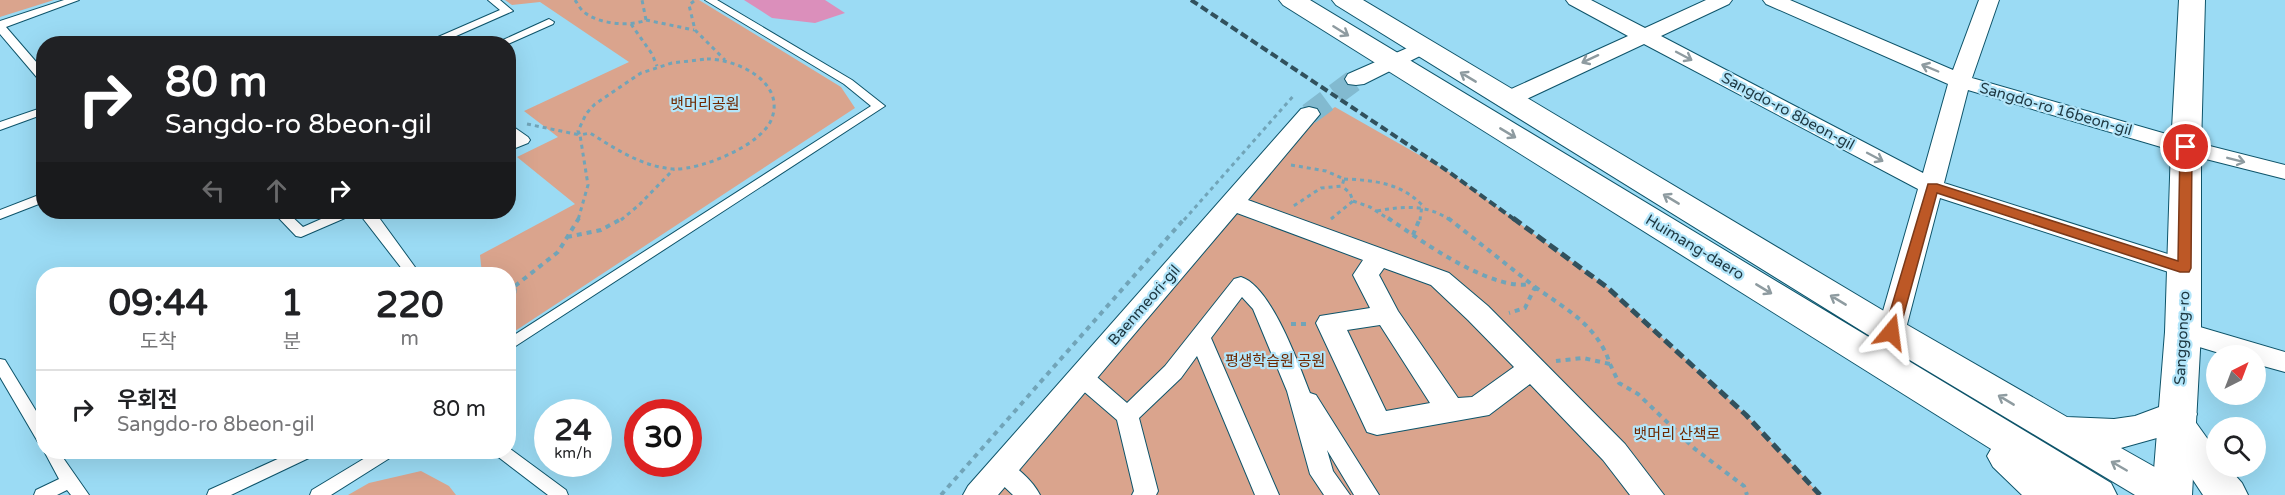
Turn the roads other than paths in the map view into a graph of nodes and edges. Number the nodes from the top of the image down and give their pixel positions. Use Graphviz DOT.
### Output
graph roads {
  1 [pos="74,0"];
  2 [pos="493,0"];
  3 [pos="710,0"];
  4 [pos="1292,0"];
  5 [pos="1345,0"];
  6 [pos="1576,0"];
  7 [pos="1722,0"];
  8 [pos="1773,0"];
  9 [pos="2192,0"];
  10 [pos="1987,6"];
  11 [pos="549,22"];
  12 [pos="0,26"];
  13 [pos="1643,34"];
  14 [pos="447,36"];
  15 [pos="516,37"];
  16 [pos="1421,48"];
  17 [pos="1390,61"];
  18 [pos="36,70"];
  19 [pos="1356,79"];
  20 [pos="1960,81"];
  21 [pos="1506,100"];
  22 [pos="1302,104"];
  23 [pos="36,113"];
  24 [pos="0,126"];
  25 [pos="516,128"];
  26 [pos="516,144"];
  27 [pos="2186,147"];
  28 [pos="2285,172"];
  29 [pos="1932,187"];
  30 [pos="36,200"];
  31 [pos="1232,203"];
  32 [pos="0,215"];
  33 [pos="286,219"];
  34 [pos="332,219"];
  35 [pos="375,219"];
  36 [pos="1379,255"];
  37 [pos="408,267"];
  38 [pos="2184,268"];
  39 [pos="1387,315"];
  40 [pos="1891,332"];
  41 [pos="2183,332"];
  42 [pos="1200,338"];
  43 [pos="516,342"];
  44 [pos="2285,363"];
  45 [pos="0,364"];
  46 [pos="1532,368"];
  47 [pos="1082,377"];
  48 [pos="1298,391"];
  49 [pos="1941,398"];
  50 [pos="1450,410"];
  51 [pos="1127,416"];
  52 [pos="2177,420"];
  53 [pos="36,425"];
  54 [pos="2056,429"];
  55 [pos="55,459"];
  56 [pos="292,459"];
  57 [pos="376,459"];
  58 [pos="512,459"];
  59 [pos="1001,469"];
  60 [pos="69,481"];
  61 [pos="1146,494"];
  62 [pos="42,495"];
  63 [pos="81,495"];
  64 [pos="215,495"];
  65 [pos="318,495"];
  66 [pos="560,495"];
  67 [pos="979,495"];
  68 [pos="1028,495"];
  69 [pos="1267,495"];
  70 [pos="1338,495"];
  71 [pos="1368,495"];
  72 [pos="1648,495"];
  73 [pos="2048,495"];
  74 [pos="2097,495"];
  75 [pos="2171,495"];
  76 [pos="2228,495"];
  1 -- 12 [label="lane"];
  2 -- 14 [label="lane"];
  3 -- 43 [label="lane"];
  4 -- 17 [label="main road, Huimang-daero, one-way"];
  5 -- 16 [label="main road, Huimang-daero"];
  6 -- 13 [label="street, Sangdo-ro 8beon-gil"];
  7 -- 13 [label="street"];
  20 -- 8 [label="street, Sangdo-ro 16beon-gil, one-way"];
  9 -- 27 [label="main road, Sanggong-ro"];
  10 -- 20 [label="street, Sangdo-ro 16beon-gil"];
  11 -- 15 [label="lane"];
  12 -- 18 [label="lane"];
  13 -- 21 [label="street, one-way"];
  13 -- 29 [label="street, Sangdo-ro 8beon-gil, one-way"];
  16 -- 17 [label="street"];
  21 -- 16 [label="main road, Huimang-daero, one-way"];
  17 -- 19 [label="street"];
  17 -- 49 [label="main road, Huimang-daero, one-way"];
  20 -- 27 [label="street, Sangdo-ro 16beon-gil"];
  20 -- 29 [label="street, Sangdo-ro 16beon-gil"];
  40 -- 21 [label="main road, Huimang-daero, one-way"];
  22 -- 31 [label="street, Baenmeori-gil"];
  23 -- 24 [label="lane"];
  25 -- 26 [label="lane"];
  27 -- 28 [label="street, Sangdo-ro 16beon-gil, one-way"];
  27 -- 38 [label="main road, Sanggong-ro"];
  29 -- 38 [label="street, Sangdo-ro 8beon-gil"];
  29 -- 40 [label="street"];
  30 -- 32 [label="lane"];
  31 -- 36 [label="street"];
  31 -- 47 [label="street, Baenmeori-gil"];
  33 -- 34 [label="lane"];
  35 -- 37 [label="lane"];
  36 -- 39 [label="street"];
  36 -- 46 [label="street"];
  38 -- 41 [label="main road, Sanggong-ro"];
  39 -- 50 [label="street"];
  39 -- 50 [label="street"];
  54 -- 40 [label="main road, Huimang-daero, one-way"];
  41 -- 44 [label="street"];
  41 -- 52 [label="main road, Sanggong-ro"];
  42 -- 48 [label="street"];
  42 -- 51 [label="street"];
  42 -- 69 [label="street"];
  45 -- 53 [label="lane"];
  46 -- 50 [label="street"];
  46 -- 72 [label="street"];
  47 -- 51 [label="street"];
  47 -- 59 [label="street, Baenmeori-gil"];
  48 -- 70 [label="street"];
  48 -- 71 [label="street"];
  49 -- 73 [label="main road"];
  49 -- 74 [label="main road, Huimang-daero"];
  51 -- 61 [label="street"];
  52 -- 54 [label="main road"];
  52 -- 75 [label="main road, Sanggong-ro"];
  52 -- 76 [label="main road"];
  75 -- 54 [label="main road, Huimang-daero, one-way"];
  55 -- 60 [label="lane"];
  56 -- 64 [label="lane"];
  57 -- 65 [label="lane"];
  58 -- 66 [label="lane"];
  59 -- 67 [label="street, Baenmeori-gil"];
  59 -- 68 [label="street"];
  60 -- 62 [label="lane"];
  60 -- 63 [label="lane"];
}
